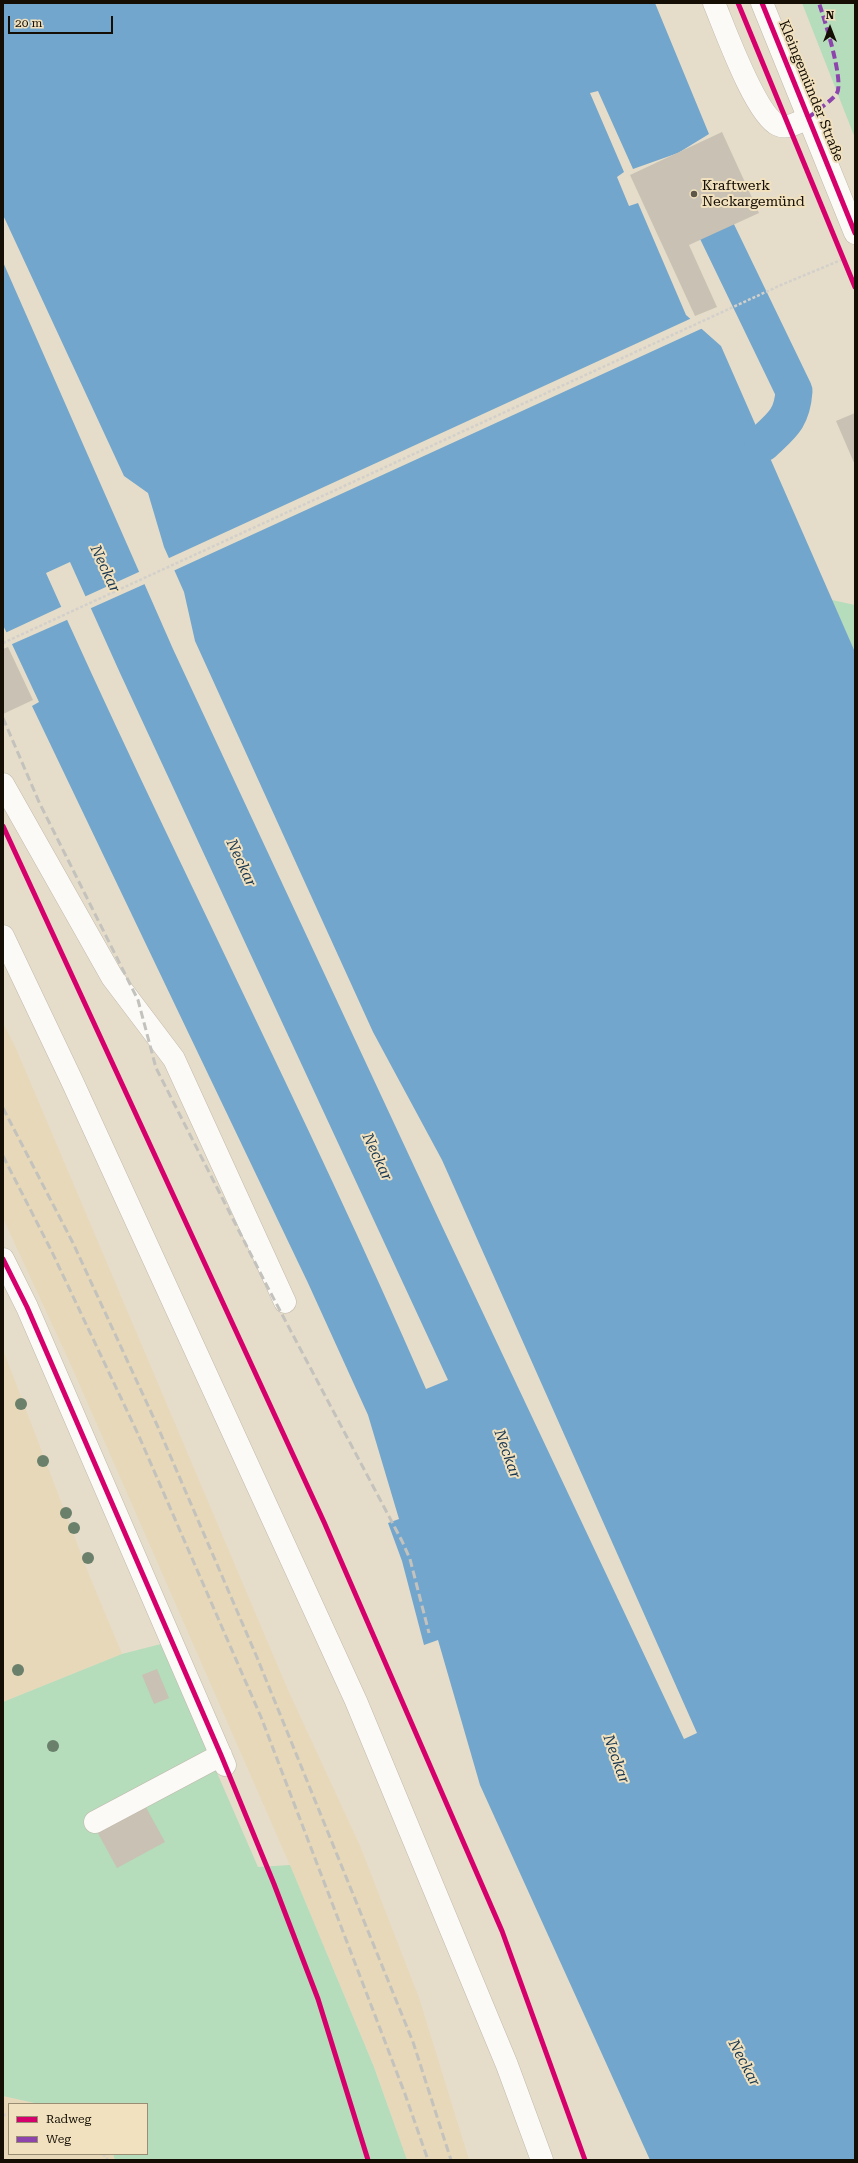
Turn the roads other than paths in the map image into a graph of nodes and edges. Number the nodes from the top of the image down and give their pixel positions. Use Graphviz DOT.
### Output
graph roads {
  1 [pos="714,3"];
  2 [pos="762,3"];
  3 [pos="809,117"];
  4 [pos="855,233"];
  5 [pos="3,784"];
  6 [pos="3,936"];
  7 [pos="3,1259"];
  8 [pos="285,1302"];
  9 [pos="95,1822"];
  10 [pos="542,2160"];
  1 -- 3 [label="main road"];
  2 -- 3 [label="main road, Kleingemünder Straße"];
  3 -- 4 [label="main road, Kleingemünder Straße"];
  5 -- 8 [label="main road"];
  6 -- 10 [label="main road"];
  7 -- 9 [label="main road"];
}
